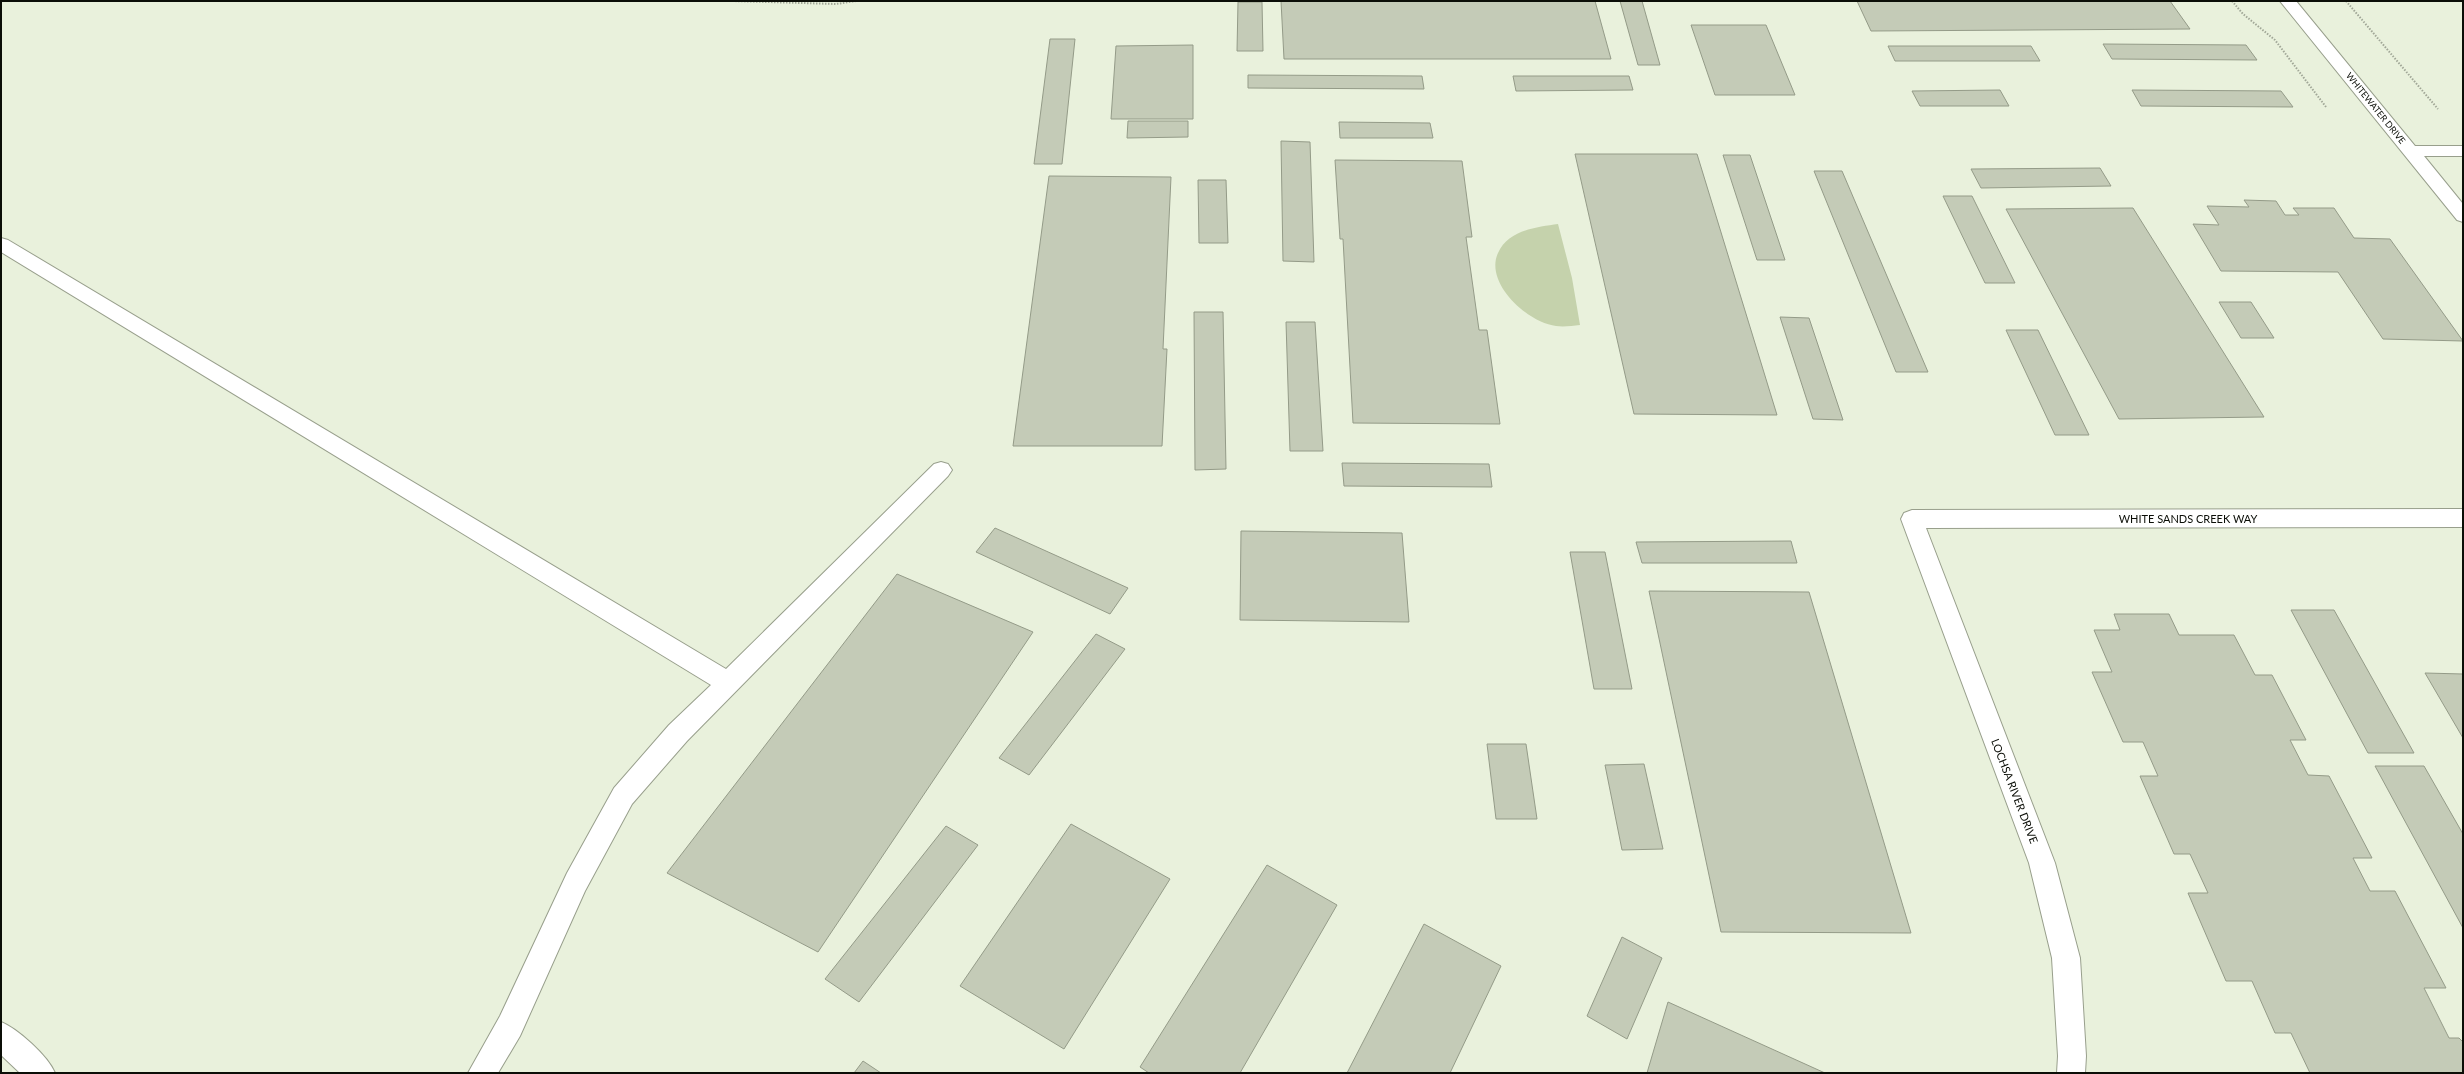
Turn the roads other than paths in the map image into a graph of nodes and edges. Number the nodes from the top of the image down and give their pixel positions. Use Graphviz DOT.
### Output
graph roads {
  1 [pos="2288,1"];
  2 [pos="2410,151"];
  3 [pos="2463,151"];
  4 [pos="2463,216"];
  5 [pos="1,244"];
  6 [pos="941,470"];
  7 [pos="2463,518"];
  8 [pos="1912,519"];
  9 [pos="728,683"];
  10 [pos="1,1036"];
  11 [pos="41,1073"];
  12 [pos="482,1073"];
  13 [pos="2070,1073"];
  1 -- 2 [label="street, WHITEWATER DRIVE"];
  2 -- 3 [label="street"];
  2 -- 4 [label="street, WHITEWATER DRIVE"];
  5 -- 9 [label="street"];
  6 -- 9 [label="street"];
  7 -- 8 [label="street, WHITE SANDS CREEK WAY"];
  8 -- 13 [label="street, LOCHSA RIVER DRIVE"];
  9 -- 12 [label="street"];
  10 -- 11 [label="street"];
}
